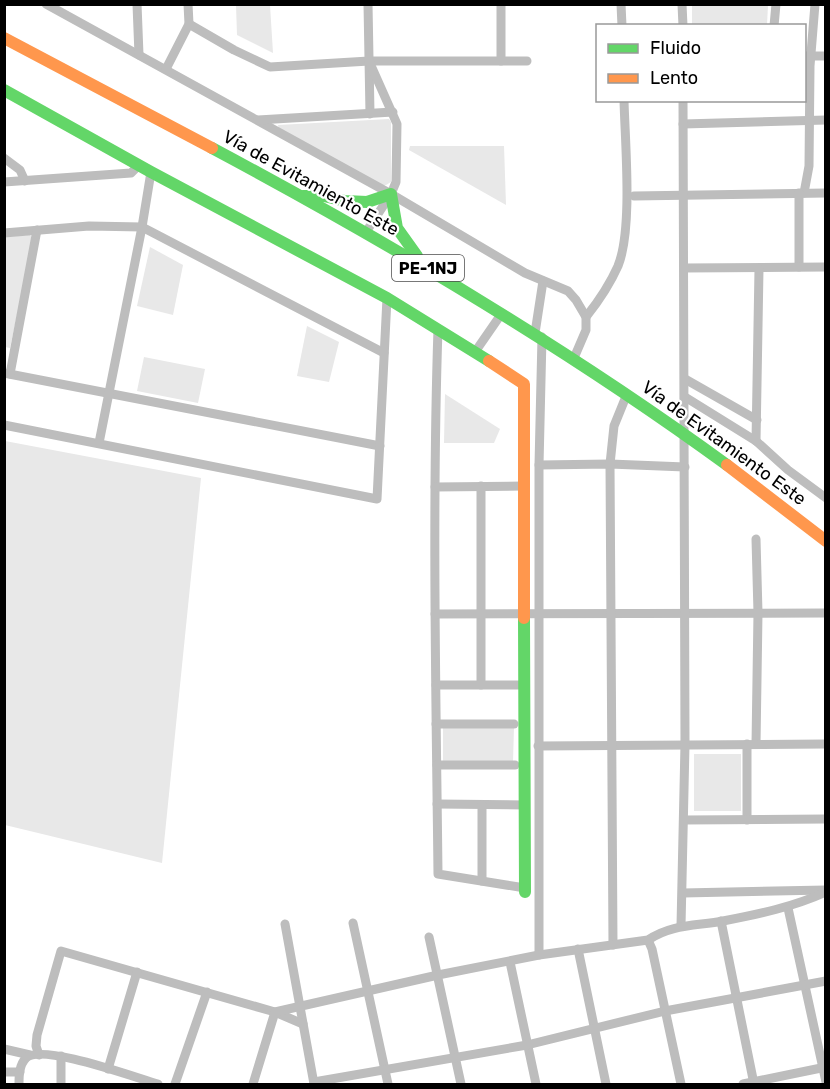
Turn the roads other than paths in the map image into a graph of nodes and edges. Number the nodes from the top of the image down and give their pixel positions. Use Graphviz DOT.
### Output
graph roads {
  1 [pos="46,4"];
  2 [pos="137,4"];
  3 [pos="188,4"];
  4 [pos="368,4"];
  5 [pos="501,4"];
  6 [pos="621,4"];
  7 [pos="682,4"];
  8 [pos="776,4"];
  9 [pos="815,4"];
  10 [pos="189,24"];
  11 [pos="622,24"];
  12 [pos="683,24"];
  13 [pos="774,24"];
  14 [pos="4,38"];
  15 [pos="139,55"];
  16 [pos="808,56"];
  17 [pos="825,56"];
  18 [pos="369,61"];
  19 [pos="501,61"];
  20 [pos="527,61"];
  21 [pos="166,69"];
  22 [pos="4,90"];
  23 [pos="624,102"];
  24 [pos="683,102"];
  25 [pos="393,112"];
  26 [pos="370,114"];
  27 [pos="257,120"];
  28 [pos="808,120"];
  29 [pos="825,120"];
  30 [pos="682,124"];
  31 [pos="4,158"];
  32 [pos="139,165"];
  33 [pos="151,172"];
  34 [pos="25,181"];
  35 [pos="4,182"];
  36 [pos="802,193"];
  37 [pos="825,193"];
  38 [pos="391,194"];
  39 [pos="299,196"];
  40 [pos="634,196"];
  41 [pos="683,197"];
  42 [pos="142,227"];
  43 [pos="37,230"];
  44 [pos="366,232"];
  45 [pos="4,233"];
  46 [pos="799,267"];
  47 [pos="825,267"];
  48 [pos="684,268"];
  49 [pos="430,269"];
  50 [pos="759,269"];
  51 [pos="543,281"];
  52 [pos="387,298"];
  53 [pos="502,313"];
  54 [pos="586,317"];
  55 [pos="438,329"];
  56 [pos="538,335"];
  57 [pos="475,352"];
  58 [pos="384,353"];
  59 [pos="574,358"];
  60 [pos="7,373"];
  61 [pos="685,379"];
  62 [pos="109,393"];
  63 [pos="627,394"];
  64 [pos="685,397"];
  65 [pos="757,420"];
  66 [pos="4,425"];
  67 [pos="685,434"];
  68 [pos="756,441"];
  69 [pos="99,443"];
  70 [pos="380,446"];
  71 [pos="610,464"];
  72 [pos="539,465"];
  73 [pos="685,467"];
  74 [pos="481,486"];
  75 [pos="524,486"];
  76 [pos="435,487"];
  77 [pos="825,498"];
  78 [pos="756,539"];
  79 [pos="825,541"];
  80 [pos="685,613"];
  81 [pos="758,613"];
  82 [pos="825,613"];
  83 [pos="435,614"];
  84 [pos="481,614"];
  85 [pos="524,614"];
  86 [pos="539,614"];
  87 [pos="611,614"];
  88 [pos="436,685"];
  89 [pos="481,685"];
  90 [pos="524,685"];
  91 [pos="436,724"];
  92 [pos="514,724"];
  93 [pos="612,744"];
  94 [pos="685,744"];
  95 [pos="752,744"];
  96 [pos="825,744"];
  97 [pos="538,746"];
  98 [pos="437,765"];
  99 [pos="515,765"];
  100 [pos="437,804"];
  101 [pos="482,805"];
  102 [pos="525,805"];
  103 [pos="825,819"];
  104 [pos="684,820"];
  105 [pos="747,820"];
  106 [pos="482,881"];
  107 [pos="525,890"];
  108 [pos="825,891"];
  109 [pos="683,893"];
  110 [pos="788,908"];
  111 [pos="721,921"];
  112 [pos="353,923"];
  113 [pos="285,924"];
  114 [pos="681,926"];
  115 [pos="429,937"];
  116 [pos="648,940"];
  117 [pos="613,945"];
  118 [pos="578,949"];
  119 [pos="539,955"];
  120 [pos="510,962"];
  121 [pos="136,972"];
  122 [pos="438,975"];
  123 [pos="825,981"];
  124 [pos="805,986"];
  125 [pos="368,991"];
  126 [pos="207,992"];
  127 [pos="736,998"];
  128 [pos="300,1006"];
  129 [pos="666,1011"];
  130 [pos="275,1012"];
  131 [pos="303,1024"];
  132 [pos="594,1029"];
  133 [pos="527,1045"];
  134 [pos="4,1049"];
  135 [pos="35,1055"];
  136 [pos="61,1056"];
  137 [pos="456,1058"];
  138 [pos="824,1067"];
  139 [pos="108,1069"];
  140 [pos="385,1070"];
  141 [pos="4,1072"];
  142 [pos="20,1072"];
  143 [pos="122,1079"];
  144 [pos="825,1082"];
  145 [pos="314,1083"];
  146 [pos="754,1083"];
  147 [pos="19,1084"];
  148 [pos="61,1084"];
  149 [pos="158,1084"];
  150 [pos="175,1084"];
  151 [pos="253,1084"];
  152 [pos="388,1084"];
  153 [pos="461,1084"];
  154 [pos="536,1084"];
  155 [pos="606,1084"];
  156 [pos="681,1084"];
  157 [pos="743,1084"];
  1 -- 15 [label="street"];
  2 -- 15 [label="street"];
  3 -- 10 [label="street"];
  4 -- 18 [label="street"];
  5 -- 19 [label="street"];
  6 -- 11 [label="street"];
  7 -- 12 [label="street"];
  8 -- 13 [label="street"];
  9 -- 16 [label="street"];
  10 -- 18 [label="street"];
  10 -- 21 [label="street"];
  14 -- 39 [label="main road, Vía de Evitamiento Este / PE-1NJ"];
  15 -- 21 [label="street"];
  16 -- 17 [label="street"];
  16 -- 28 [label="street"];
  18 -- 19 [label="street"];
  18 -- 25 [label="street"];
  18 -- 26 [label="street"];
  19 -- 20 [label="street"];
  21 -- 27 [label="street"];
  22 -- 32 [label="main road"];
  23 -- 54 [label="street"];
  24 -- 30 [label="street"];
  25 -- 26 [label="street"];
  25 -- 38 [label="street"];
  26 -- 27 [label="street"];
  27 -- 38 [label="street"];
  28 -- 29 [label="street"];
  28 -- 30 [label="street"];
  28 -- 36 [label="street"];
  30 -- 41 [label="street"];
  31 -- 34 [label="street"];
  32 -- 33 [label="main road"];
  32 -- 34 [label="street"];
  33 -- 42 [label="street"];
  33 -- 52 [label="main road"];
  34 -- 35 [label="street"];
  36 -- 37 [label="street"];
  36 -- 41 [label="street"];
  36 -- 46 [label="street"];
  38 -- 39 [label="main road"];
  38 -- 44 [label="street"];
  38 -- 49 [label="main road"];
  38 -- 51 [label="street"];
  39 -- 44 [label="main road, Vía de Evitamiento Este / PE-1NJ"];
  40 -- 41 [label="street"];
  41 -- 48 [label="street"];
  42 -- 43 [label="street"];
  42 -- 58 [label="street"];
  42 -- 62 [label="street"];
  43 -- 45 [label="street"];
  43 -- 60 [label="street"];
  44 -- 49 [label="main road, Vía de Evitamiento Este / PE-1NJ"];
  46 -- 47 [label="street"];
  46 -- 50 [label="street"];
  48 -- 50 [label="street"];
  48 -- 61 [label="street"];
  49 -- 53 [label="main road, Vía de Evitamiento Este / PE-1NJ"];
  50 -- 65 [label="street"];
  51 -- 54 [label="street"];
  51 -- 56 [label="street"];
  52 -- 55 [label="main road"];
  52 -- 58 [label="street"];
  53 -- 56 [label="main road, Vía de Evitamiento Este / PE-1NJ"];
  53 -- 57 [label="street"];
  54 -- 59 [label="street"];
  55 -- 57 [label="main road"];
  55 -- 76 [label="street"];
  56 -- 59 [label="main road, Vía de Evitamiento Este / PE-1NJ"];
  56 -- 72 [label="street"];
  57 -- 75 [label="main road"];
  58 -- 70 [label="street"];
  59 -- 63 [label="main road, Vía de Evitamiento Este / PE-1NJ"];
  60 -- 62 [label="street"];
  61 -- 64 [label="street"];
  61 -- 65 [label="street"];
  62 -- 69 [label="street"];
  62 -- 70 [label="street"];
  63 -- 67 [label="main road, Vía de Evitamiento Este / PE-1NJ"];
  63 -- 71 [label="street"];
  64 -- 67 [label="street"];
  64 -- 68 [label="street"];
  65 -- 68 [label="street"];
  66 -- 69 [label="street"];
  67 -- 73 [label="street"];
  67 -- 79 [label="main road, Vía de Evitamiento Este / PE-1NJ"];
  68 -- 77 [label="street"];
  69 -- 70 [label="street"];
  71 -- 72 [label="street"];
  71 -- 73 [label="street"];
  71 -- 87 [label="street"];
  72 -- 86 [label="street"];
  73 -- 80 [label="street"];
  74 -- 75 [label="street"];
  74 -- 76 [label="street"];
  74 -- 84 [label="street"];
  75 -- 85 [label="main road"];
  76 -- 83 [label="street"];
  78 -- 81 [label="street"];
  80 -- 81 [label="street"];
  80 -- 87 [label="street"];
  80 -- 94 [label="street"];
  81 -- 82 [label="street"];
  81 -- 95 [label="street"];
  83 -- 84 [label="street"];
  83 -- 88 [label="street"];
  84 -- 85 [label="street"];
  84 -- 89 [label="street"];
  85 -- 86 [label="street"];
  85 -- 90 [label="main road"];
  86 -- 87 [label="street"];
  86 -- 97 [label="street"];
  87 -- 93 [label="street"];
  88 -- 89 [label="street"];
  88 -- 91 [label="street"];
  89 -- 90 [label="street"];
  90 -- 102 [label="main road"];
  91 -- 92 [label="street"];
  91 -- 98 [label="street"];
  93 -- 94 [label="street"];
  93 -- 97 [label="street"];
  93 -- 117 [label="street"];
  94 -- 95 [label="street"];
  94 -- 104 [label="street"];
  95 -- 96 [label="street"];
  95 -- 105 [label="street"];
  97 -- 119 [label="street"];
  98 -- 99 [label="street"];
  98 -- 100 [label="street"];
  100 -- 101 [label="street"];
  100 -- 106 [label="street"];
  101 -- 102 [label="street"];
  101 -- 106 [label="street"];
  102 -- 107 [label="main road"];
  103 -- 105 [label="street"];
  104 -- 105 [label="street"];
  104 -- 109 [label="street"];
  106 -- 107 [label="street"];
  108 -- 109 [label="street"];
  108 -- 110 [label="street"];
  109 -- 114 [label="street"];
  110 -- 111 [label="street"];
  110 -- 124 [label="street"];
  111 -- 114 [label="street"];
  111 -- 127 [label="street"];
  112 -- 125 [label="street"];
  113 -- 128 [label="street"];
  114 -- 116 [label="street"];
  115 -- 122 [label="street"];
  116 -- 117 [label="street"];
  116 -- 129 [label="street"];
  117 -- 118 [label="street"];
  118 -- 119 [label="street"];
  118 -- 132 [label="street"];
  119 -- 120 [label="street"];
  120 -- 122 [label="street"];
  120 -- 133 [label="street"];
  121 -- 126 [label="street"];
  121 -- 135 [label="street"];
  121 -- 139 [label="street"];
  122 -- 125 [label="street"];
  122 -- 137 [label="street"];
  123 -- 124 [label="street"];
  124 -- 127 [label="street"];
  124 -- 138 [label="street"];
  125 -- 128 [label="street"];
  125 -- 140 [label="street"];
  126 -- 130 [label="street"];
  126 -- 150 [label="street"];
  127 -- 129 [label="street"];
  127 -- 146 [label="street"];
  128 -- 130 [label="street"];
  128 -- 131 [label="street"];
  129 -- 132 [label="street"];
  129 -- 156 [label="street"];
  130 -- 131 [label="street"];
  130 -- 151 [label="street"];
  131 -- 145 [label="street"];
  132 -- 133 [label="street"];
  132 -- 155 [label="street"];
  133 -- 137 [label="street"];
  133 -- 154 [label="street"];
  134 -- 135 [label="street"];
  135 -- 136 [label="street"];
  135 -- 142 [label="street"];
  136 -- 139 [label="street"];
  136 -- 148 [label="street"];
  137 -- 140 [label="street"];
  137 -- 153 [label="street"];
  138 -- 144 [label="street"];
  138 -- 146 [label="street"];
  139 -- 143 [label="street"];
  140 -- 145 [label="street"];
  140 -- 152 [label="street"];
  141 -- 142 [label="street"];
  142 -- 147 [label="street"];
  143 -- 149 [label="street"];
  146 -- 157 [label="street"];
}
